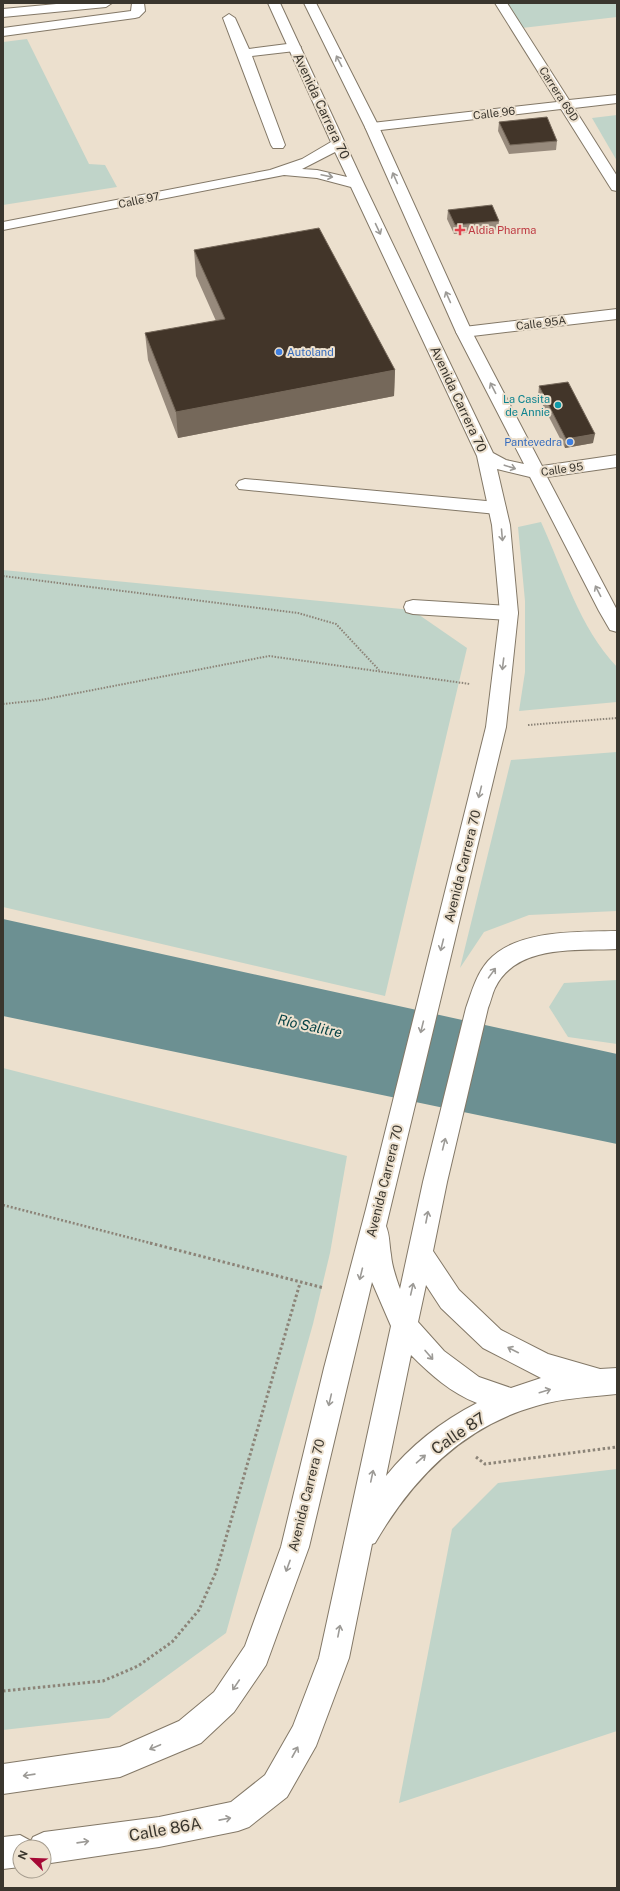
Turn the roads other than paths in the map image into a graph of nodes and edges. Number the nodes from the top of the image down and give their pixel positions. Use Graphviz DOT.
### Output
graph roads {
  1 [pos="106,3"];
  2 [pos="138,3"];
  3 [pos="274,3"];
  4 [pos="310,3"];
  5 [pos="501,3"];
  6 [pos="3,13"];
  7 [pos="229,18"];
  8 [pos="3,32"];
  9 [pos="295,47"];
  10 [pos="244,53"];
  11 [pos="617,99"];
  12 [pos="566,104"];
  13 [pos="372,127"];
  14 [pos="338,143"];
  15 [pos="278,145"];
  16 [pos="274,172"];
  17 [pos="357,184"];
  18 [pos="617,187"];
  19 [pos="3,226"];
  20 [pos="617,314"];
  21 [pos="464,332"];
  22 [pos="486,456"];
  23 [pos="617,461"];
  24 [pos="536,473"];
  25 [pos="245,485"];
  26 [pos="497,508"];
  27 [pos="413,607"];
  28 [pos="509,613"];
  29 [pos="614,615"];
  30 [pos="617,940"];
  31 [pos="378,1209"];
  32 [pos="420,1253"];
  33 [pos="404,1325"];
  34 [pos="610,1381"];
  35 [pos="511,1401"];
  36 [pos="356,1547"];
  37 [pos="3,1779"];
  38 [pos="52,1847"];
  1 -- 6 [label="street"];
  2 -- 8 [label="street"];
  3 -- 9 [label="street, Avenida Carrera 70"];
  13 -- 4 [label="street, one-way"];
  5 -- 12 [label="street, Carrera 69D"];
  7 -- 10 [label="street"];
  9 -- 10 [label="street"];
  9 -- 14 [label="street, Avenida Carrera 70"];
  10 -- 15 [label="street"];
  11 -- 12 [label="street, Calle 96"];
  12 -- 13 [label="street, Calle 96"];
  12 -- 18 [label="street, Carrera 69D"];
  21 -- 13 [label="street, one-way"];
  14 -- 16 [label="street, Calle 97"];
  14 -- 17 [label="street, Avenida Carrera 70"];
  16 -- 17 [label="street, Calle 97, one-way"];
  16 -- 19 [label="street, Calle 97"];
  17 -- 22 [label="street, Avenida Carrera 70, one-way"];
  20 -- 21 [label="street, Calle 95A"];
  24 -- 21 [label="street, one-way"];
  22 -- 24 [label="street, Calle 95, one-way"];
  22 -- 26 [label="street, Avenida Carrera 70"];
  23 -- 24 [label="street, Calle 95"];
  29 -- 24 [label="street, one-way"];
  25 -- 26 [label="street"];
  26 -- 28 [label="street, Avenida Carrera 70, one-way"];
  27 -- 28 [label="street"];
  28 -- 31 [label="street, Avenida Carrera 70, one-way"];
  32 -- 30 [label="street, one-way"];
  31 -- 33 [label="street"];
  31 -- 37 [label="street, Avenida Carrera 70, one-way"];
  33 -- 32 [label="street, one-way"];
  34 -- 32 [label="street, Calle 87, one-way"];
  33 -- 35 [label="street, one-way"];
  36 -- 33 [label="street, one-way"];
  35 -- 34 [label="street, Calle 87, one-way"];
  36 -- 35 [label="street, Calle 87, one-way"];
  38 -- 36 [label="street, Calle 86A, one-way"];
}
